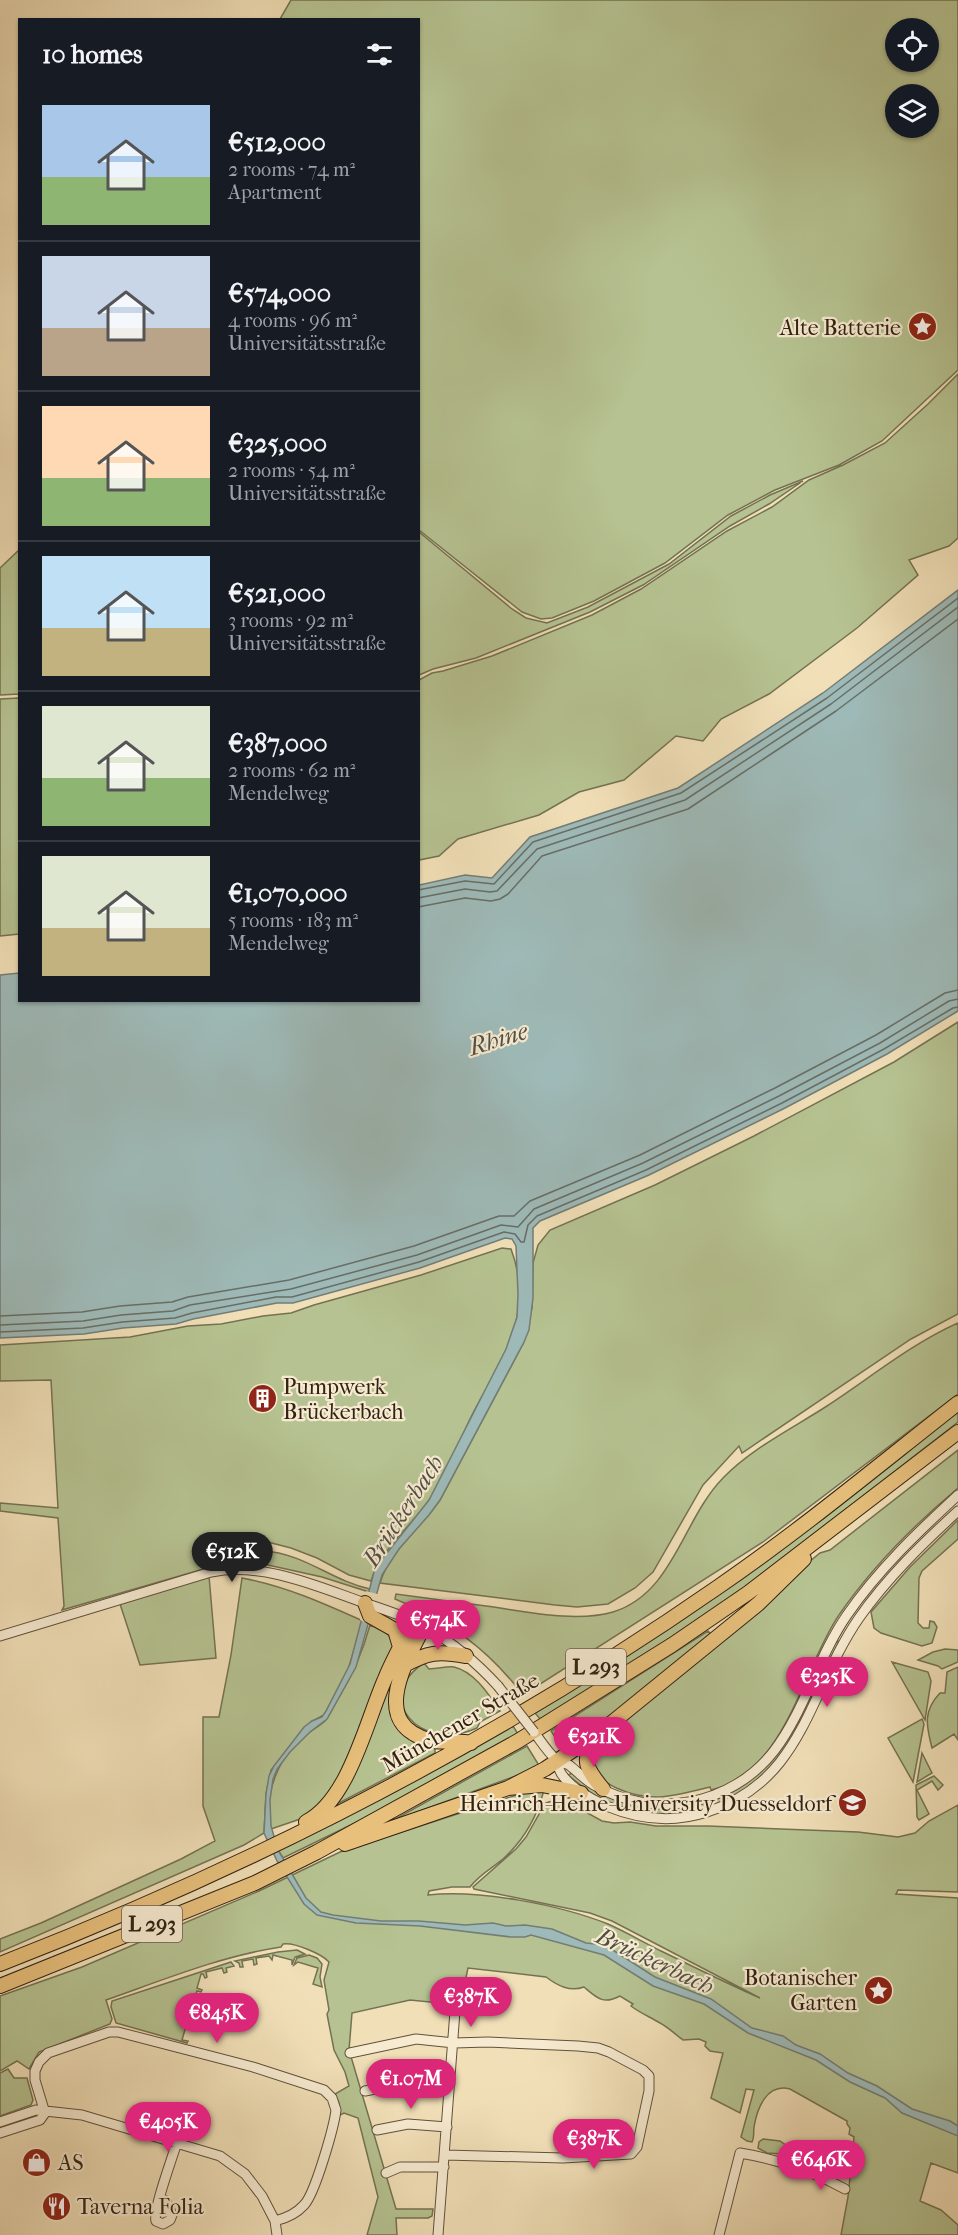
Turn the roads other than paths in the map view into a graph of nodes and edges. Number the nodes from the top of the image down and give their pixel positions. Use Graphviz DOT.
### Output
graph roads {
  1 [pos="958,1403"];
  2 [pos="958,1432"];
  3 [pos="958,1495"];
  4 [pos="958,1511"];
  5 [pos="845,1520"];
  6 [pos="365,1603"];
  7 [pos="390,1619"];
  8 [pos="419,1623"];
  9 [pos="0,1636"];
  10 [pos="400,1647"];
  11 [pos="466,1656"];
  12 [pos="403,1666"];
  13 [pos="603,1730"];
  14 [pos="471,1743"];
  15 [pos="558,1761"];
  16 [pos="508,1788"];
  17 [pos="603,1789"];
  18 [pos="581,1793"];
  19 [pos="292,1833"];
  20 [pos="317,1852"];
  21 [pos="0,1964"];
  22 [pos="0,1986"];
  23 [pos="455,2011"];
  24 [pos="454,2043"];
  25 [pos="350,2053"];
  26 [pos="450,2084"];
  27 [pos="365,2091"];
  28 [pos="45,2113"];
  29 [pos="0,2122"];
  30 [pos="447,2127"];
  31 [pos="377,2130"];
  32 [pos="0,2133"];
  33 [pos="177,2142"];
  34 [pos="445,2155"];
  35 [pos="444,2167"];
  36 [pos="386,2173"];
  37 [pos="845,2189"];
  38 [pos="160,2198"];
  39 [pos="275,2221"];
  40 [pos="277,2235"];
  41 [pos="438,2235"];
  42 [pos="719,2235"];
  1 -- 14 [label="highway, Münchener Straße / L 293"];
  2 -- 5 [label="highway, Münchener Straße / L 293"];
  3 -- 17 [label="street"];
  4 -- 18 [label="street"];
  5 -- 13 [label="highway"];
  5 -- 20 [label="highway, Münchener Straße / L 293"];
  6 -- 7 [label="highway"];
  6 -- 9 [label="street"];
  7 -- 8 [label="street"];
  7 -- 10 [label="highway"];
  8 -- 10 [label="highway"];
  8 -- 11 [label="street"];
  8 -- 12 [label="highway"];
  10 -- 19 [label="highway"];
  11 -- 12 [label="highway"];
  11 -- 15 [label="street, bridge"];
  12 -- 14 [label="highway"];
  13 -- 15 [label="highway"];
  13 -- 17 [label="highway"];
  14 -- 19 [label="highway, Münchener Straße / L 293"];
  15 -- 16 [label="highway"];
  15 -- 17 [label="street"];
  15 -- 18 [label="street"];
  16 -- 18 [label="highway"];
  16 -- 20 [label="highway"];
  19 -- 21 [label="highway, Münchener Straße / L 293"];
  20 -- 22 [label="highway, Münchener Straße / L 293"];
  23 -- 24 [label="street"];
  24 -- 25 [label="street"];
  24 -- 26 [label="street"];
  24 -- 34 [label="street"];
  26 -- 27 [label="street"];
  26 -- 30 [label="street"];
  28 -- 29 [label="street"];
  28 -- 32 [label="street"];
  28 -- 33 [label="street"];
  28 -- 39 [label="street"];
  30 -- 31 [label="street"];
  30 -- 34 [label="street"];
  33 -- 38 [label="street"];
  33 -- 39 [label="street"];
  34 -- 35 [label="street"];
  35 -- 36 [label="street"];
  35 -- 41 [label="street"];
  37 -- 42 [label="street"];
  39 -- 40 [label="street"];
}
